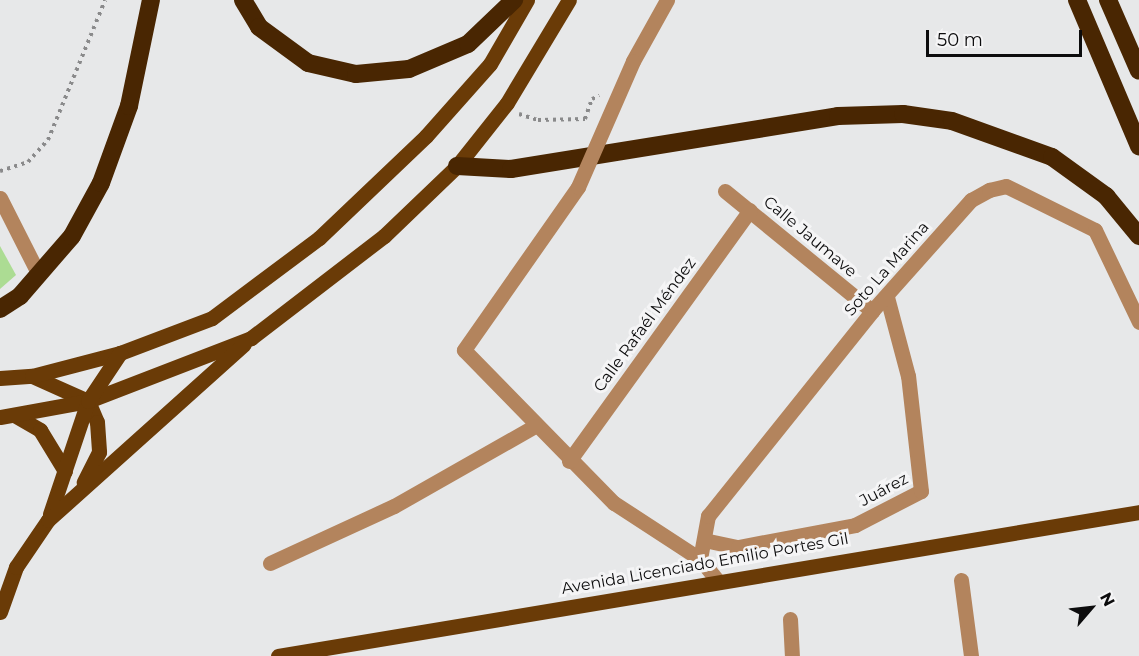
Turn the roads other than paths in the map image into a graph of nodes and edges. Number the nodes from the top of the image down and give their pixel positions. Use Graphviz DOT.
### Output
graph roads {
  1 [pos="151,0"];
  2 [pos="243,0"];
  3 [pos="514,0"];
  4 [pos="527,0"];
  5 [pos="569,0"];
  6 [pos="667,0"];
  7 [pos="1077,0"];
  8 [pos="1108,0"];
  9 [pos="1139,70"];
  10 [pos="1139,146"];
  11 [pos="457,166"];
  12 [pos="725,191"];
  13 [pos="0,198"];
  14 [pos="750,210"];
  15 [pos="1139,236"];
  16 [pos="39,275"];
  17 [pos="887,297"];
  18 [pos="0,309"];
  19 [pos="872,311"];
  20 [pos="1139,322"];
  21 [pos="251,338"];
  22 [pos="120,353"];
  23 [pos="32,376"];
  24 [pos="0,378"];
  25 [pos="87,401"];
  26 [pos="16,416"];
  27 [pos="0,417"];
  28 [pos="536,426"];
  29 [pos="569,461"];
  30 [pos="65,471"];
  31 [pos="82,484"];
  32 [pos="1139,512"];
  33 [pos="48,520"];
  34 [pos="704,540"];
  35 [pos="700,559"];
  36 [pos="270,563"];
  37 [pos="717,580"];
  38 [pos="961,580"];
  39 [pos="0,612"];
  40 [pos="790,619"];
  41 [pos="278,656"];
  42 [pos="792,656"];
  43 [pos="971,656"];
  1 -- 16 [label="highway"];
  2 -- 3 [label="highway"];
  4 -- 22 [label="main road"];
  5 -- 11 [label="main road"];
  6 -- 28 [label="street, bridge"];
  7 -- 10 [label="highway"];
  8 -- 9 [label="highway"];
  11 -- 15 [label="highway"];
  11 -- 21 [label="main road"];
  12 -- 14 [label="street, Calle Jaumave"];
  13 -- 16 [label="street"];
  14 -- 19 [label="street, Calle Jaumave"];
  14 -- 29 [label="street, Calle Rafaél Méndez"];
  16 -- 18 [label="highway"];
  17 -- 19 [label="street, Soto La Marina"];
  17 -- 20 [label="street, Soto La Marina"];
  17 -- 34 [label="street, Juárez"];
  19 -- 34 [label="street, Soto La Marina"];
  21 -- 25 [label="main road"];
  21 -- 31 [label="main road"];
  22 -- 23 [label="main road"];
  22 -- 25 [label="main road"];
  23 -- 24 [label="main road"];
  23 -- 25 [label="main road"];
  25 -- 26 [label="main road"];
  25 -- 30 [label="main road"];
  25 -- 31 [label="main road"];
  26 -- 27 [label="main road"];
  26 -- 30 [label="main road"];
  28 -- 29 [label="street"];
  28 -- 36 [label="street"];
  29 -- 35 [label="street"];
  30 -- 33 [label="main road"];
  31 -- 33 [label="main road"];
  32 -- 37 [label="main road, Avenida Licenciado Emilio Portes Gil"];
  33 -- 39 [label="main road"];
  34 -- 35 [label="street, Soto La Marina"];
  35 -- 37 [label="street"];
  37 -- 41 [label="main road, Avenida Licenciado Emilio Portes Gil"];
  38 -- 43 [label="street"];
  40 -- 42 [label="street"];
}
